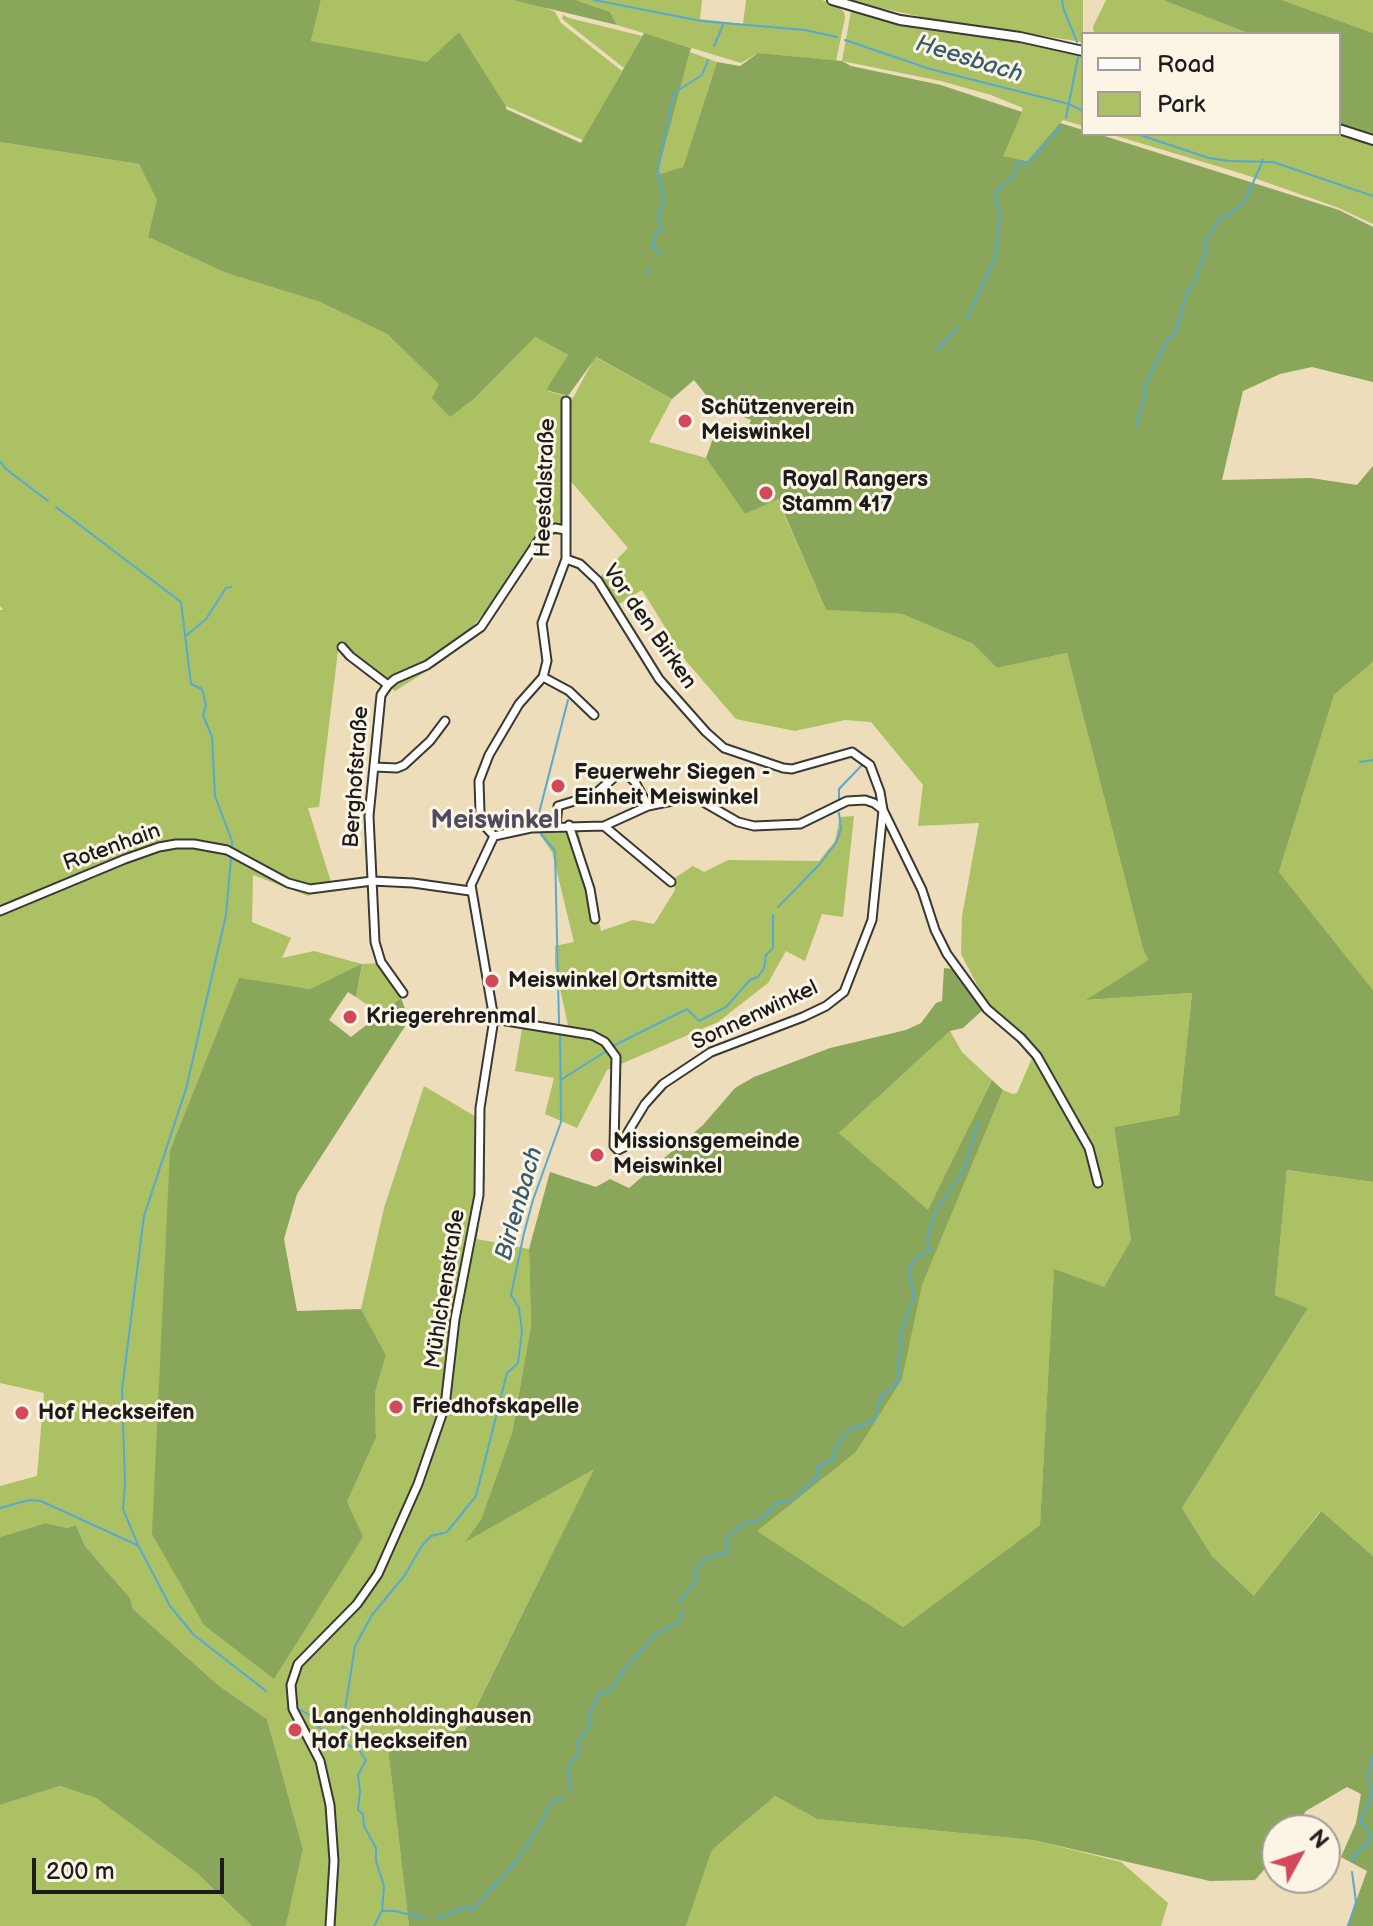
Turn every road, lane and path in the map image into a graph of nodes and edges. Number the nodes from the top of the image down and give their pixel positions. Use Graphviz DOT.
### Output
graph roads {
  1 [pos="832,0"];
  2 [pos="1081,51"];
  3 [pos="1341,130"];
  4 [pos="1373,140"];
  5 [pos="566,401"];
  6 [pos="565,530"];
  7 [pos="566,559"];
  8 [pos="342,647"];
  9 [pos="543,677"];
  10 [pos="388,685"];
  11 [pos="594,715"];
  12 [pos="445,721"];
  13 [pos="374,767"];
  14 [pos="648,806"];
  15 [pos="883,810"];
  16 [pos="569,825"];
  17 [pos="556,826"];
  18 [pos="604,826"];
  19 [pos="494,836"];
  20 [pos="372,881"];
  21 [pos="671,882"];
  22 [pos="470,891"];
  23 [pos="0,911"];
  24 [pos="595,919"];
  25 [pos="403,993"];
  26 [pos="494,1019"];
  27 [pos="1098,1183"];
  28 [pos="330,1926"];
  1 -- 2 [label="main road"];
  3 -- 4 [label="main road"];
  5 -- 6 [label="street, Heestalstraße"];
  6 -- 7 [label="street, Heestalstraße"];
  6 -- 10 [label="street, Berghofstraße"];
  7 -- 9 [label="street, Heestalstraße"];
  7 -- 15 [label="street, Vor den Birken"];
  8 -- 10 [label="street"];
  9 -- 11 [label="street"];
  9 -- 19 [label="street"];
  10 -- 13 [label="street, Berghofstraße"];
  12 -- 13 [label="street"];
  13 -- 20 [label="street, Berghofstraße"];
  14 -- 15 [label="street"];
  14 -- 17 [label="street"];
  14 -- 18 [label="street"];
  15 -- 26 [label="street, Sonnenwinkel"];
  15 -- 27 [label="street"];
  16 -- 17 [label="street"];
  16 -- 18 [label="street"];
  16 -- 24 [label="street"];
  17 -- 19 [label="street"];
  18 -- 21 [label="street"];
  19 -- 22 [label="street"];
  20 -- 22 [label="street, Rotenhain"];
  20 -- 23 [label="street, Rotenhain"];
  20 -- 25 [label="street, Berghofstraße"];
  22 -- 26 [label="street, Mühlchenstraße"];
  26 -- 28 [label="street, Mühlchenstraße"];
}
